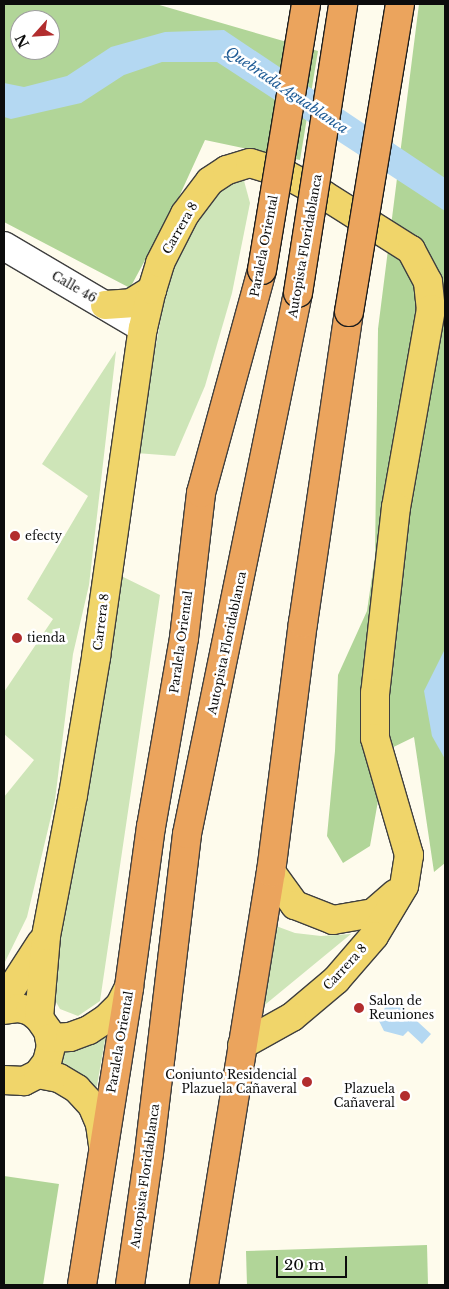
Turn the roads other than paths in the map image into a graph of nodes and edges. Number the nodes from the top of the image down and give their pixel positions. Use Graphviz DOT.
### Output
graph roads {
  1 [pos="306,4"];
  2 [pos="343,4"];
  3 [pos="400,4"];
  4 [pos="4,246"];
  5 [pos="152,290"];
  6 [pos="105,305"];
  7 [pos="143,328"];
  8 [pos="271,872"];
  9 [pos="404,886"];
  10 [pos="46,936"];
  11 [pos="129,987"];
  12 [pos="4,1000"];
  13 [pos="4,1010"];
  14 [pos="45,1028"];
  15 [pos="242,1046"];
  16 [pos="38,1074"];
  17 [pos="4,1080"];
  18 [pos="102,1146"];
  19 [pos="209,1253"];
  20 [pos="82,1285"];
  21 [pos="130,1285"];
  22 [pos="204,1285"];
  23 [pos="212,1285"];
  1 -- 11 [label="highway, Paralela Oriental, bridge"];
  2 -- 21 [label="highway, Autopista Floridablanca, bridge"];
  3 -- 8 [label="highway, bridge"];
  4 -- 6 [label="street, Calle 46"];
  5 -- 6 [label="main road"];
  5 -- 7 [label="main road, Carrera 8"];
  5 -- 9 [label="main road, Carrera 8"];
  6 -- 7 [label="street, Calle 46"];
  7 -- 10 [label="main road, Carrera 8"];
  8 -- 9 [label="main road"];
  8 -- 15 [label="highway"];
  9 -- 15 [label="main road, Carrera 8"];
  10 -- 12 [label="main road, Carrera 8"];
  10 -- 14 [label="main road, Carrera 8"];
  11 -- 14 [label="main road"];
  11 -- 18 [label="highway, Paralela Oriental"];
  13 -- 14 [label="main road"];
  14 -- 16 [label="main road, Carrera 8"];
  15 -- 19 [label="highway"];
  16 -- 17 [label="main road"];
  16 -- 18 [label="main road"];
  18 -- 20 [label="highway, Paralela Oriental"];
  19 -- 22 [label="highway"];
  19 -- 23 [label="highway"];
}
